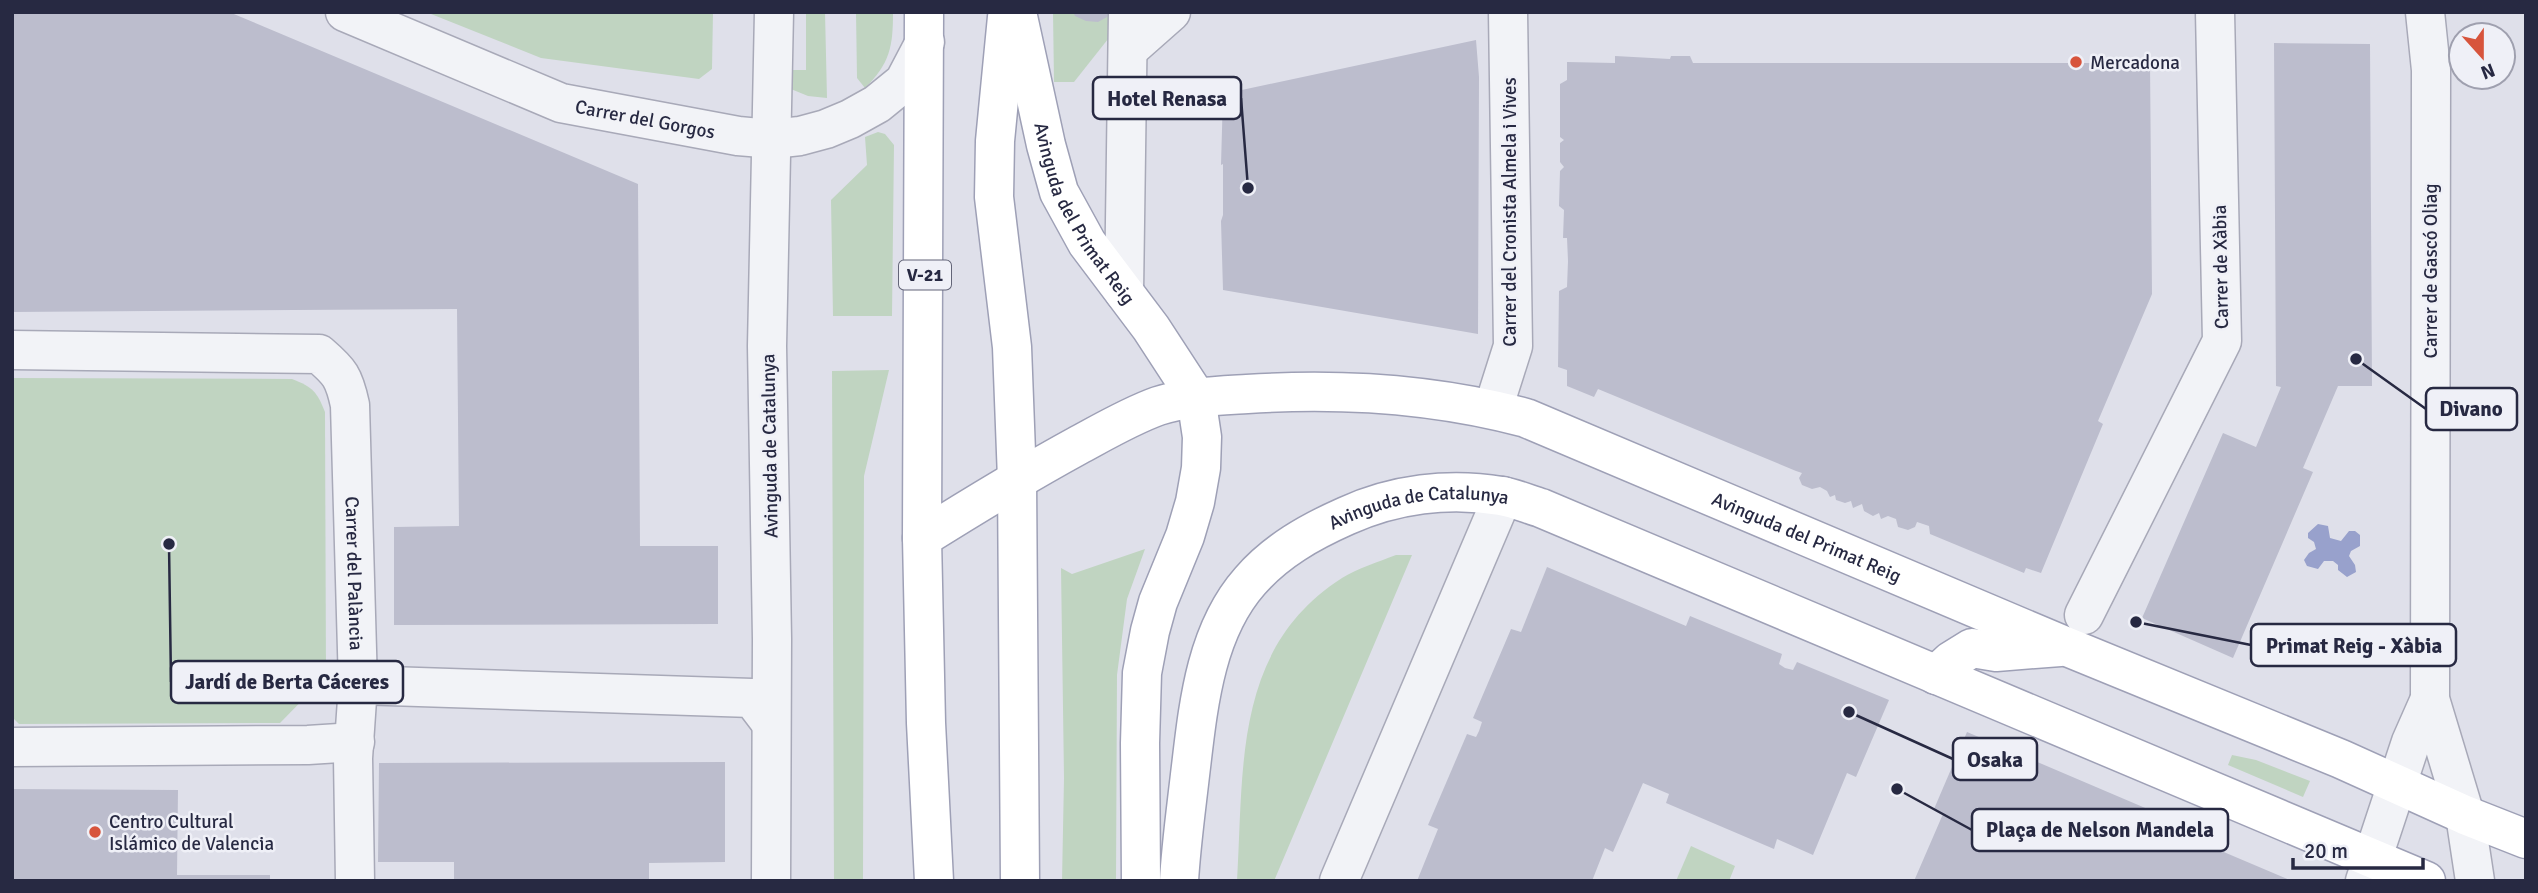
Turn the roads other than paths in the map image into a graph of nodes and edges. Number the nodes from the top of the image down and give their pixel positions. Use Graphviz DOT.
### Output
graph roads {
  1 [pos="345,12"];
  2 [pos="774,12"];
  3 [pos="1007,12"];
  4 [pos="1017,12"];
  5 [pos="1128,12"];
  6 [pos="1171,12"];
  7 [pos="1508,12"];
  8 [pos="2214,12"];
  9 [pos="2425,12"];
  10 [pos="925,27"];
  11 [pos="1128,50"];
  12 [pos="772,139"];
  13 [pos="1125,292"];
  14 [pos="12,350"];
  15 [pos="1196,397"];
  16 [pos="1493,409"];
  17 [pos="1017,479"];
  18 [pos="1503,496"];
  19 [pos="922,538"];
  20 [pos="2075,631"];
  21 [pos="1936,676"];
  22 [pos="358,685"];
  23 [pos="2430,699"];
  24 [pos="771,723"];
  25 [pos="926,723"];
  26 [pos="355,742"];
  27 [pos="12,747"];
  28 [pos="2396,784"];
  29 [pos="2465,815"];
  30 [pos="2526,839"];
  31 [pos="2368,870"];
  32 [pos="355,881"];
  33 [pos="771,881"];
  34 [pos="907,881"];
  35 [pos="934,881"];
  36 [pos="1020,881"];
  37 [pos="1141,881"];
  38 [pos="1179,881"];
  39 [pos="1339,881"];
  40 [pos="2426,881"];
  41 [pos="2475,881"];
  1 -- 12 [label="street, Carrer del Gorgos"];
  2 -- 12 [label="street, Avinguda de Catalunya"];
  3 -- 17 [label="main road"];
  4 -- 13 [label="main road, Avinguda del Primat Reig"];
  5 -- 11 [label="street"];
  6 -- 11 [label="street"];
  7 -- 16 [label="street, Carrer del Cronista Almela i Vives"];
  8 -- 20 [label="street, Carrer de Xàbia"];
  9 -- 23 [label="street, Carrer de Gascó Oliag"];
  10 -- 12 [label="street, Carrer del Gorgos"];
  10 -- 19 [label="main road, V-21"];
  11 -- 13 [label="street"];
  12 -- 24 [label="street, Avinguda de Catalunya"];
  13 -- 15 [label="main road, Avinguda del Primat Reig"];
  14 -- 22 [label="street, Carrer del Palància"];
  15 -- 16 [label="main road, Avinguda del Primat Reig"];
  15 -- 17 [label="main road, Avinguda del Primat Reig"];
  15 -- 37 [label="main road"];
  16 -- 20 [label="main road, Avinguda del Primat Reig"];
  17 -- 19 [label="main road, Avinguda del Primat Reig"];
  17 -- 36 [label="main road"];
  18 -- 21 [label="main road"];
  18 -- 38 [label="main road, Avinguda de Catalunya"];
  18 -- 39 [label="street, Avinguda de Catalunya"];
  19 -- 25 [label="main road, V-21"];
  20 -- 21 [label="main road"];
  20 -- 28 [label="main road, Avinguda del Primat Reig"];
  21 -- 31 [label="main road"];
  22 -- 24 [label="street"];
  22 -- 26 [label="street, Carrer del Palància"];
  23 -- 28 [label="street, Carrer de Gascó Oliag"];
  23 -- 29 [label="street, Carrer de Gascó Oliag"];
  24 -- 33 [label="street, Avinguda de Catalunya"];
  25 -- 34 [label="main road"];
  25 -- 35 [label="main road, V-21"];
  26 -- 27 [label="street"];
  26 -- 32 [label="street, Carrer del Palància"];
  28 -- 29 [label="main road, Avinguda del Primat Reig"];
  28 -- 31 [label="street"];
  29 -- 30 [label="main road, Avinguda del Primat Reig"];
  29 -- 41 [label="street"];
  31 -- 40 [label="main road"];
}
